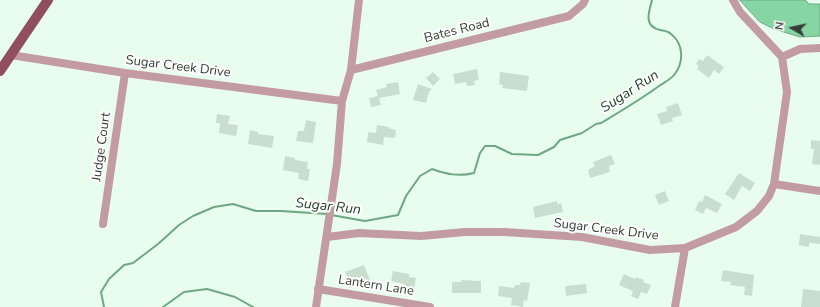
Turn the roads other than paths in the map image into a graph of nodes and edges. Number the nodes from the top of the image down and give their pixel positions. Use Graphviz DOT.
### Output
graph roads {
  1 [pos="48,0"];
  2 [pos="359,0"];
  3 [pos="586,0"];
  4 [pos="733,0"];
  5 [pos="820,48"];
  6 [pos="11,55"];
  7 [pos="782,57"];
  8 [pos="351,70"];
  9 [pos="0,71"];
  10 [pos="125,73"];
  11 [pos="342,101"];
  12 [pos="774,184"];
  13 [pos="820,191"];
  14 [pos="103,224"];
  15 [pos="327,237"];
  16 [pos="684,248"];
  17 [pos="318,289"];
  18 [pos="316,307"];
  19 [pos="430,307"];
  20 [pos="675,307"];
  1 -- 6 [label="main road"];
  2 -- 8 [label="street"];
  3 -- 8 [label="street, Bates Road"];
  4 -- 7 [label="street"];
  5 -- 7 [label="street"];
  6 -- 9 [label="main road"];
  6 -- 10 [label="street, Sugar Creek Drive"];
  7 -- 12 [label="street, Sugar Creek Drive"];
  8 -- 11 [label="street"];
  10 -- 11 [label="street, Sugar Creek Drive"];
  10 -- 14 [label="street, Judge Court"];
  11 -- 15 [label="street"];
  12 -- 13 [label="street"];
  12 -- 16 [label="street, Sugar Creek Drive"];
  15 -- 16 [label="street, Sugar Creek Drive"];
  15 -- 17 [label="street"];
  16 -- 20 [label="street"];
  17 -- 18 [label="street"];
  17 -- 19 [label="street, Lantern Lane"];
}
